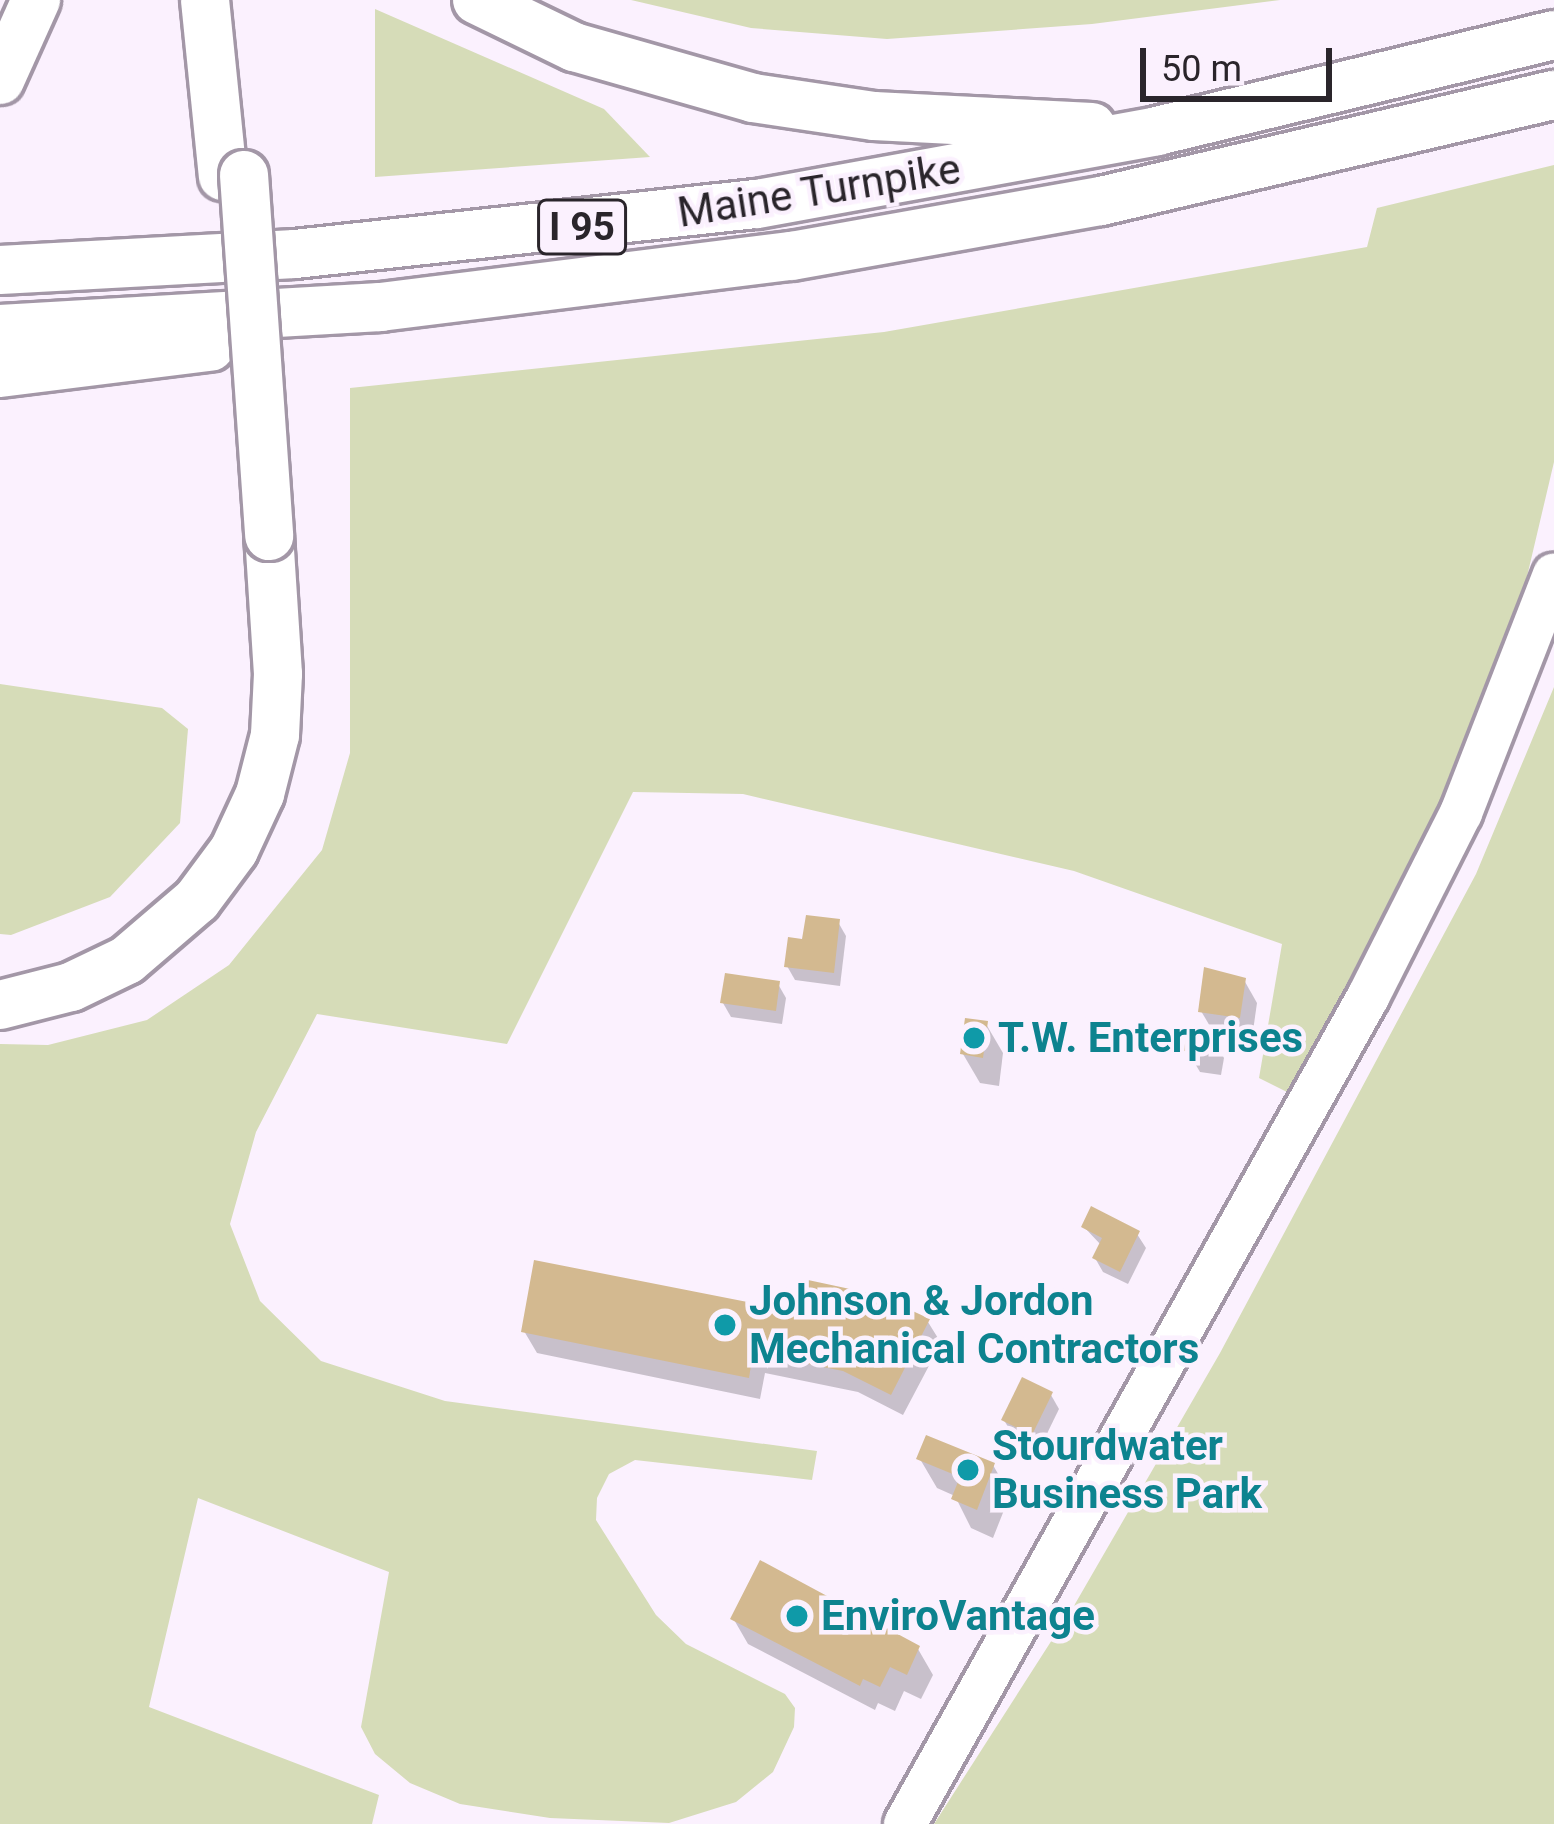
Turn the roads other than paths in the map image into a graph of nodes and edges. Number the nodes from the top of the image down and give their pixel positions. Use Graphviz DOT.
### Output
graph roads {
  1 [pos="36,0"];
  2 [pos="205,0"];
  3 [pos="228,0"];
  4 [pos="477,0"];
  5 [pos="1554,35"];
  6 [pos="0,80"];
  7 [pos="1554,95"];
  8 [pos="1157,131"];
  9 [pos="234,176"];
  10 [pos="0,270"];
  11 [pos="380,307"];
  12 [pos="0,329"];
  13 [pos="0,374"];
  14 [pos="259,536"];
  15 [pos="1554,574"];
  16 [pos="0,985"];
  17 [pos="0,1005"];
  18 [pos="905,1824"];
  1 -- 6 [label="highway"];
  2 -- 9 [label="highway"];
  3 -- 9 [label="highway"];
  4 -- 8 [label="highway"];
  5 -- 8 [label="highway, Maine Turnpike / I 95"];
  7 -- 11 [label="highway, Maine Turnpike / I 95"];
  8 -- 10 [label="highway, Maine Turnpike / I 95"];
  9 -- 14 [label="highway"];
  11 -- 12 [label="highway, Maine Turnpike / I 95"];
  11 -- 13 [label="highway"];
  14 -- 16 [label="highway"];
  14 -- 17 [label="highway"];
  15 -- 18 [label="main road"];
}
